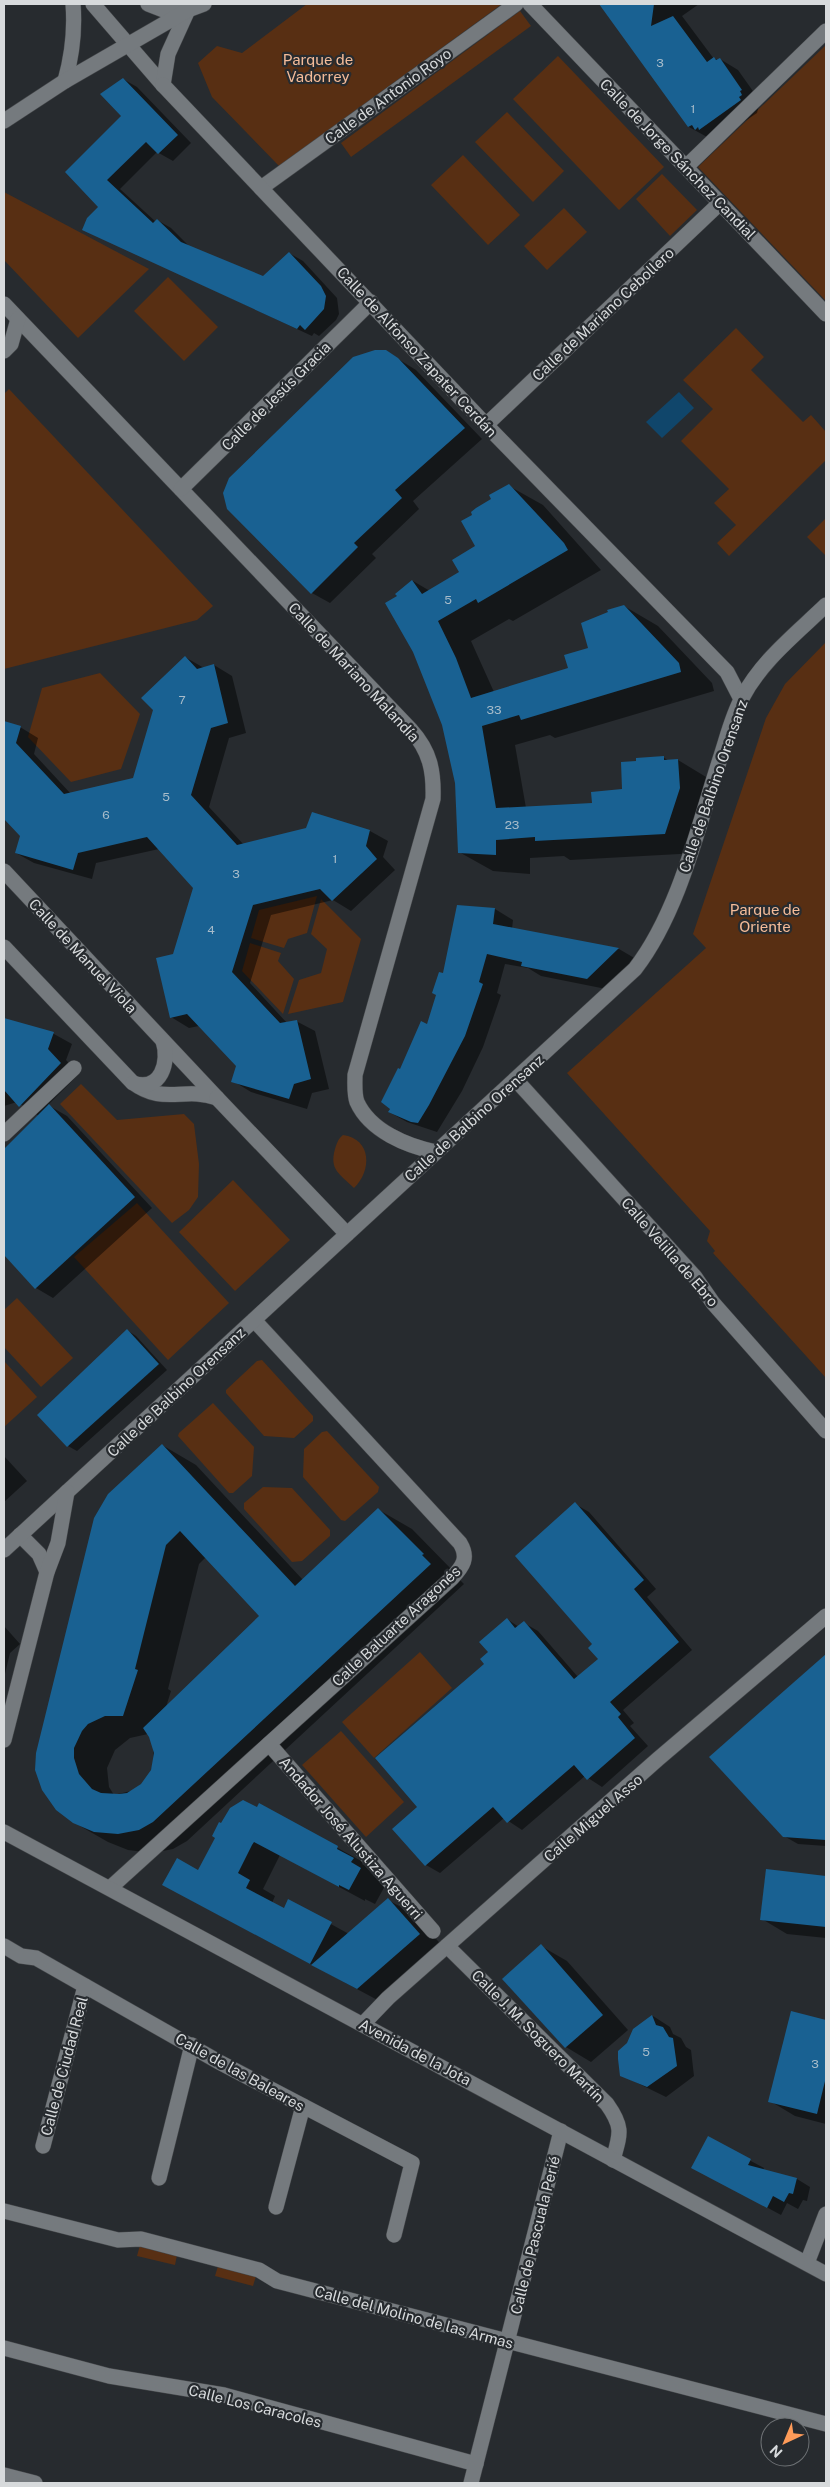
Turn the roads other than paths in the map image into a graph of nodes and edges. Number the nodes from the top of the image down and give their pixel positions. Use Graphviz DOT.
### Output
graph roads {
  1 [pos="73,4"];
  2 [pos="92,4"];
  3 [pos="148,4"];
  4 [pos="204,4"];
  5 [pos="516,4"];
  6 [pos="530,4"];
  7 [pos="188,10"];
  8 [pos="826,31"];
  9 [pos="126,44"];
  10 [pos="65,80"];
  11 [pos="163,85"];
  12 [pos="4,121"];
  13 [pos="686,167"];
  14 [pos="261,188"];
  15 [pos="720,203"];
  16 [pos="371,302"];
  17 [pos="4,304"];
  18 [pos="826,314"];
  19 [pos="18,319"];
  20 [pos="4,351"];
  21 [pos="486,425"];
  22 [pos="181,489"];
  23 [pos="826,605"];
  24 [pos="741,699"];
  25 [pos="4,871"];
  26 [pos="4,948"];
  27 [pos="163,1040"];
  28 [pos="74,1068"];
  29 [pos="516,1080"];
  30 [pos="132,1082"];
  31 [pos="217,1098"];
  32 [pos="4,1134"];
  33 [pos="436,1152"];
  34 [pos="347,1234"];
  35 [pos="254,1320"];
  36 [pos="825,1428"];
  37 [pos="67,1492"];
  38 [pos="20,1535"];
  39 [pos="4,1550"];
  40 [pos="47,1572"];
  41 [pos="826,1616"];
  42 [pos="4,1740"];
  43 [pos="269,1744"];
  44 [pos="4,1832"];
  45 [pos="110,1888"];
  46 [pos="433,1931"];
  47 [pos="4,1946"];
  48 [pos="448,1946"];
  49 [pos="85,1986"];
  50 [pos="363,2024"];
  51 [pos="192,2045"];
  52 [pos="303,2106"];
  53 [pos="561,2131"];
  54 [pos="43,2146"];
  55 [pos="613,2160"];
  56 [pos="159,2178"];
  57 [pos="276,2207"];
  58 [pos="4,2211"];
  59 [pos="826,2214"];
  60 [pos="394,2235"];
  61 [pos="807,2263"];
  62 [pos="826,2274"];
  63 [pos="507,2342"];
  64 [pos="4,2348"];
  65 [pos="826,2424"];
  66 [pos="476,2464"];
  67 [pos="4,2475"];
  68 [pos="35,2483"];
  69 [pos="471,2483"];
  1 -- 10 [label="street"];
  2 -- 9 [label="street, Calle de Alfonso Zapater Cerdán"];
  3 -- 7 [label="street"];
  4 -- 7 [label="street"];
  5 -- 14 [label="street, Calle de Antonio Royo"];
  6 -- 13 [label="street, Calle de Jorge Sánchez Candial"];
  7 -- 9 [label="street"];
  7 -- 11 [label="street"];
  8 -- 13 [label="street"];
  9 -- 10 [label="street"];
  9 -- 11 [label="street, Calle de Alfonso Zapater Cerdán"];
  10 -- 12 [label="street"];
  11 -- 14 [label="street, Calle de Alfonso Zapater Cerdán"];
  13 -- 15 [label="street, Calle de Jorge Sánchez Candial"];
  14 -- 16 [label="street, Calle de Alfonso Zapater Cerdán"];
  15 -- 18 [label="street, Calle de Jorge Sánchez Candial"];
  15 -- 21 [label="street, Calle de Mariano Cebollero"];
  16 -- 21 [label="street, Calle de Alfonso Zapater Cerdán"];
  16 -- 22 [label="street, Calle de Jesús Gracia"];
  17 -- 19 [label="street, Calle de Mariano Malandía"];
  19 -- 20 [label="street"];
  19 -- 22 [label="street, Calle de Mariano Malandía"];
  21 -- 24 [label="street, Calle de Alfonso Zapater Cerdán"];
  22 -- 33 [label="street, Calle de Mariano Malandía"];
  23 -- 24 [label="street, Calle de Balbino Orensanz"];
  24 -- 29 [label="street, Calle de Balbino Orensanz"];
  25 -- 27 [label="street, Calle de Manuel Viola"];
  26 -- 30 [label="street"];
  27 -- 30 [label="street"];
  27 -- 31 [label="street, Calle de Manuel Viola"];
  28 -- 32 [label="street"];
  29 -- 33 [label="street, Calle de Balbino Orensanz"];
  29 -- 36 [label="street, Calle Velilla de Ebro"];
  30 -- 31 [label="street"];
  31 -- 34 [label="street, Calle de Manuel Viola"];
  33 -- 34 [label="street, Calle de Balbino Orensanz"];
  34 -- 35 [label="street, Calle de Balbino Orensanz"];
  35 -- 37 [label="street, Calle de Balbino Orensanz"];
  35 -- 43 [label="street, Calle Baluarte Aragonés"];
  37 -- 38 [label="street, Calle de Balbino Orensanz"];
  37 -- 40 [label="street"];
  38 -- 39 [label="street, Calle de Balbino Orensanz"];
  38 -- 40 [label="street"];
  40 -- 42 [label="street"];
  41 -- 48 [label="street, Calle Miguel Asso"];
  43 -- 45 [label="street, Calle Baluarte Aragonés"];
  43 -- 46 [label="street, Andador José Alustiza Aguerri"];
  44 -- 45 [label="street, Avenida de la Jota"];
  45 -- 50 [label="street, Avenida de la Jota"];
  47 -- 49 [label="street, Calle de las Baleares"];
  48 -- 50 [label="street, Calle Miguel Asso"];
  48 -- 55 [label="street, Calle J. M. Soguero Martín"];
  49 -- 51 [label="street, Calle de las Baleares"];
  49 -- 54 [label="street, Calle de Ciudad Real"];
  50 -- 53 [label="street, Avenida de la Jota"];
  51 -- 52 [label="street, Calle de las Baleares"];
  51 -- 56 [label="street"];
  52 -- 57 [label="street"];
  52 -- 60 [label="street, Calle de las Baleares"];
  53 -- 55 [label="street, Avenida de la Jota"];
  53 -- 63 [label="street, Calle de Pascuala Perié"];
  55 -- 61 [label="street, Avenida de la Jota"];
  58 -- 63 [label="street, Calle del Molino de las Armas"];
  59 -- 61 [label="street"];
  61 -- 62 [label="street, Avenida de la Jota"];
  63 -- 65 [label="street, Calle del Molino de las Armas"];
  63 -- 66 [label="street, Calle de Pascuala Perié"];
  64 -- 66 [label="street, Calle Los Caracoles"];
  66 -- 69 [label="street, Calle de Pascuala Perié"];
  67 -- 68 [label="street"];
}
